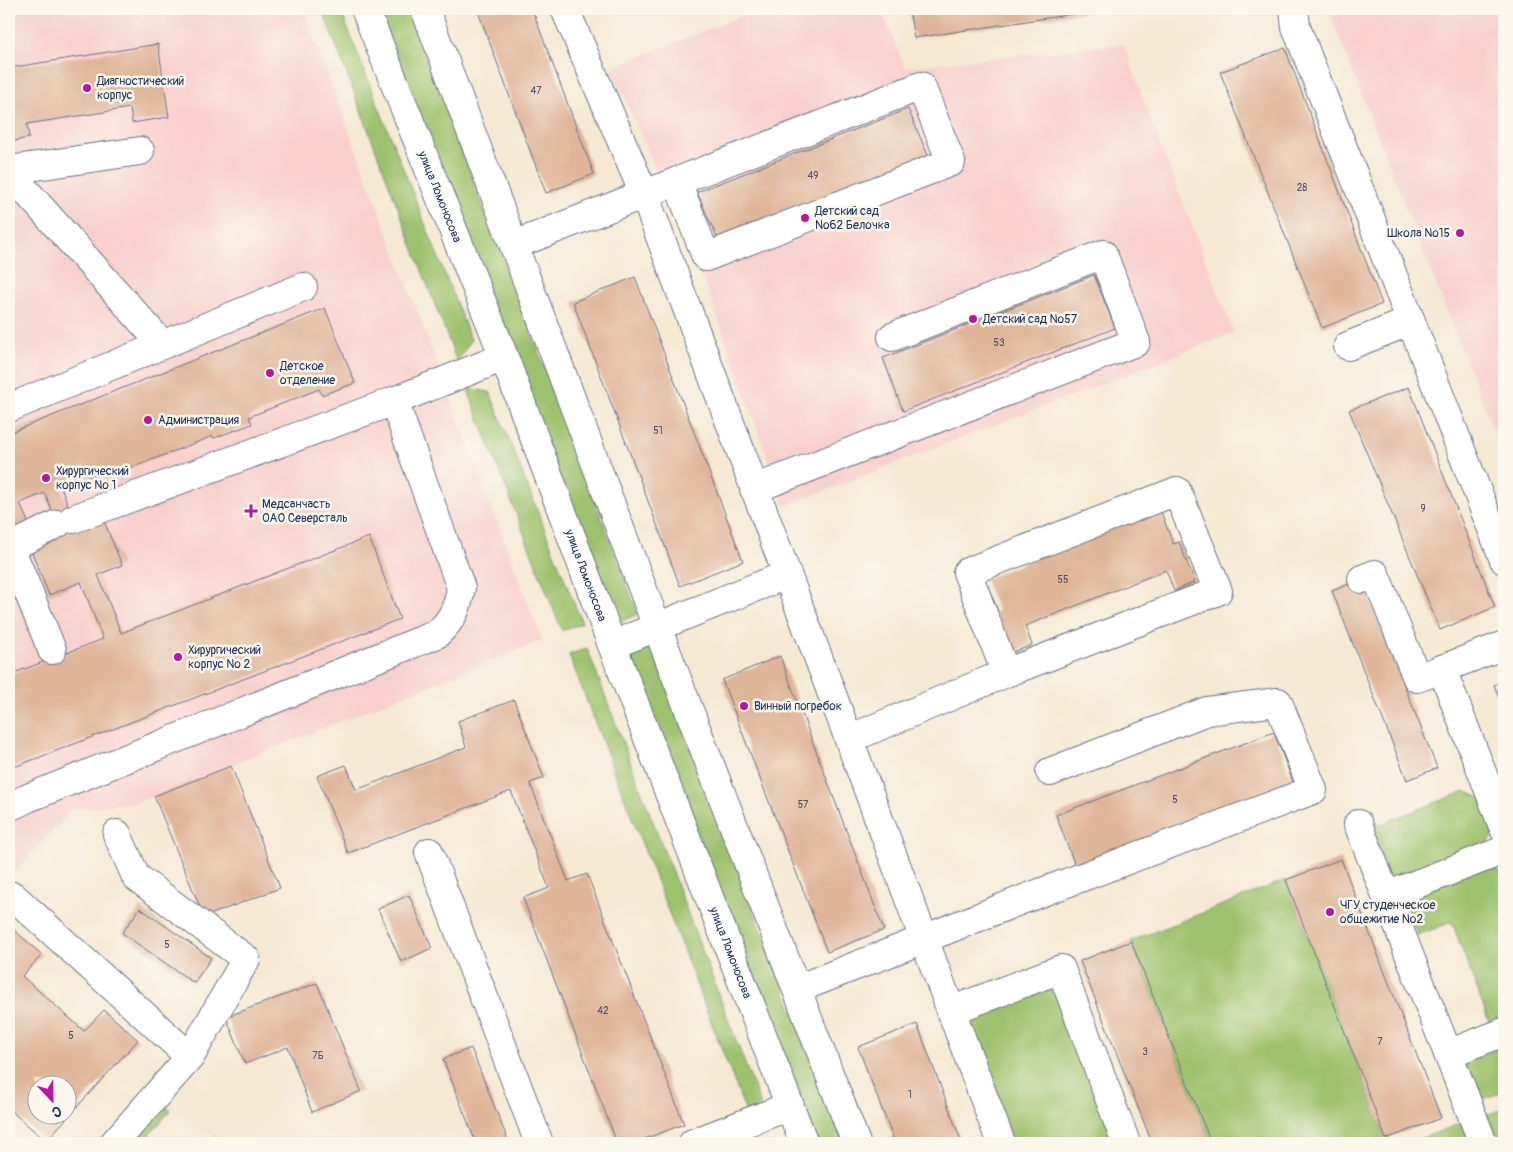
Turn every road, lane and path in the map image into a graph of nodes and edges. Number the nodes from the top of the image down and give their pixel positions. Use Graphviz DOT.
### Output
graph roads {
  1 [pos="365,9"];
  2 [pos="426,9"];
  3 [pos="565,9"];
  4 [pos="1294,9"];
  5 [pos="140,151"];
  6 [pos="9,171"];
  7 [pos="678,181"];
  8 [pos="644,194"];
  9 [pos="514,245"];
  10 [pos="303,287"];
  11 [pos="1411,321"];
  12 [pos="892,337"];
  13 [pos="162,344"];
  14 [pos="1348,346"];
  15 [pos="504,357"];
  16 [pos="394,401"];
  17 [pos="9,408"];
  18 [pos="754,490"];
  19 [pos="10,548"];
  20 [pos="1504,560"];
  21 [pos="786,575"];
  22 [pos="1362,579"];
  23 [pos="657,627"];
  24 [pos="612,645"];
  25 [pos="1504,645"];
  26 [pos="52,650"];
  27 [pos="1442,669"];
  28 [pos="1006,673"];
  29 [pos="849,739"];
  30 [pos="1050,772"];
  31 [pos="9,808"];
  32 [pos="1358,824"];
  33 [pos="1504,829"];
  34 [pos="117,834"];
  35 [pos="1504,850"];
  36 [pos="429,852"];
  37 [pos="1386,896"];
  38 [pos="9,901"];
  39 [pos="924,940"];
  40 [pos="797,989"];
  41 [pos="950,1011"];
  42 [pos="1504,1032"];
  43 [pos="1448,1054"];
  44 [pos="190,1057"];
  45 [pos="790,1106"];
  46 [pos="114,1143"];
  47 [pos="539,1143"];
  48 [pos="693,1143"];
  49 [pos="804,1143"];
  50 [pos="856,1143"];
  51 [pos="1001,1143"];
  52 [pos="1126,1143"];
  53 [pos="1482,1143"];
  1 -- 15 [label="street, улица Ломоносова"];
  2 -- 9 [label="street"];
  3 -- 8 [label="street"];
  4 -- 11 [label="street"];
  5 -- 6 [label="street"];
  6 -- 13 [label="street"];
  7 -- 7 [label="street"];
  7 -- 8 [label="street"];
  8 -- 9 [label="street"];
  8 -- 18 [label="street"];
  9 -- 23 [label="street"];
  10 -- 13 [label="street"];
  11 -- 14 [label="street"];
  11 -- 20 [label="street"];
  12 -- 18 [label="street"];
  13 -- 17 [label="street"];
  15 -- 16 [label="street"];
  15 -- 24 [label="street, улица Ломоносова"];
  16 -- 19 [label="street"];
  16 -- 31 [label="street"];
  18 -- 21 [label="street"];
  19 -- 26 [label="street"];
  21 -- 23 [label="street"];
  21 -- 29 [label="street"];
  22 -- 27 [label="street"];
  23 -- 24 [label="street"];
  23 -- 40 [label="street"];
  24 -- 45 [label="street, улица Ломоносова"];
  25 -- 27 [label="street"];
  27 -- 33 [label="street"];
  28 -- 28 [label="street"];
  28 -- 29 [label="street"];
  29 -- 39 [label="street"];
  30 -- 39 [label="street"];
  32 -- 37 [label="street"];
  34 -- 44 [label="street"];
  35 -- 37 [label="street"];
  36 -- 47 [label="street"];
  37 -- 43 [label="street"];
  38 -- 44 [label="street"];
  39 -- 40 [label="street"];
  39 -- 41 [label="street"];
  40 -- 50 [label="street"];
  41 -- 51 [label="street"];
  41 -- 52 [label="street"];
  42 -- 43 [label="street"];
  43 -- 53 [label="street"];
  44 -- 46 [label="street"];
  45 -- 48 [label="street"];
  45 -- 49 [label="street, улица Ломоносова"];
}
